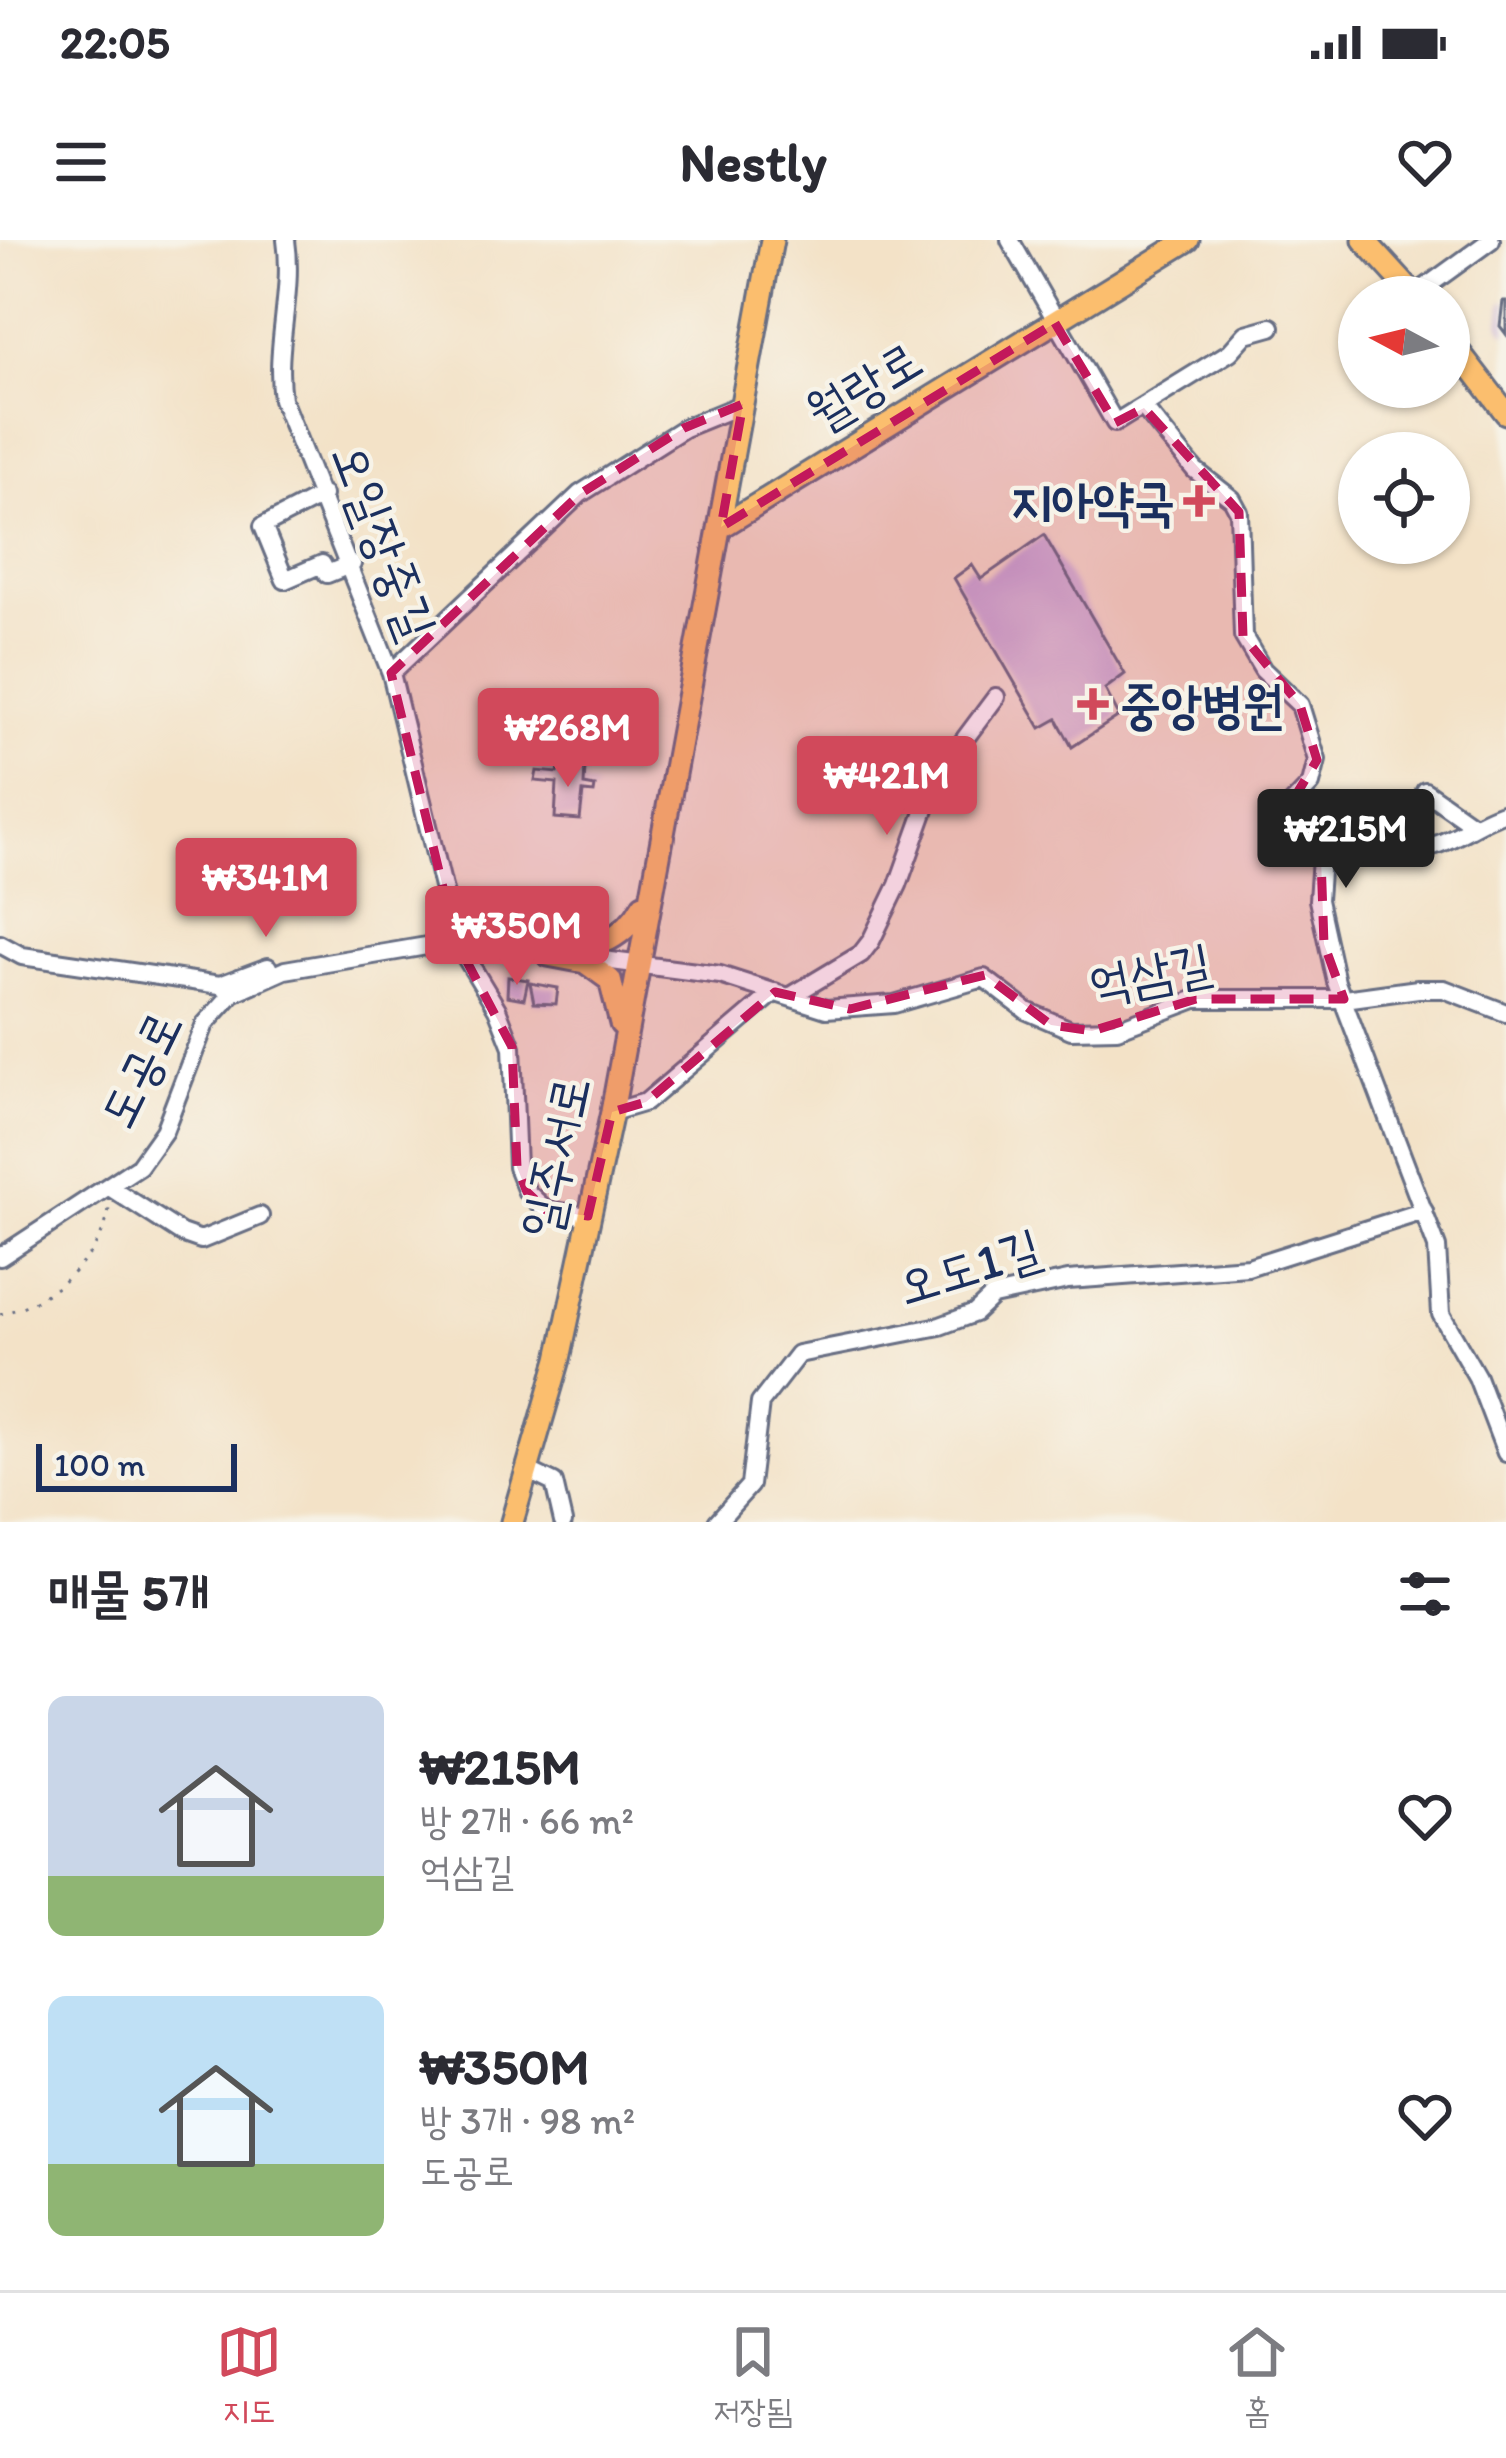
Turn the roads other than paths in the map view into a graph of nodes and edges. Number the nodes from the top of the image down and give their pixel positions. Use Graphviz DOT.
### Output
graph roads {
  1 [pos="286,240"];
  2 [pos="772,240"];
  3 [pos="1010,240"];
  4 [pos="1188,240"];
  5 [pos="1364,240"];
  6 [pos="1488,241"];
  7 [pos="1397,276"];
  8 [pos="1442,276"];
  9 [pos="1054,322"];
  10 [pos="1270,327"];
  11 [pos="1470,366"];
  12 [pos="743,404"];
  13 [pos="1144,408"];
  14 [pos="1506,413"];
  15 [pos="323,495"];
  16 [pos="721,527"];
  17 [pos="352,564"];
  18 [pos="391,673"];
  19 [pos="996,697"];
  20 [pos="1425,790"];
  21 [pos="1506,812"];
  22 [pos="1472,824"];
  23 [pos="1403,848"];
  24 [pos="653,875"];
  25 [pos="456,941"];
  26 [pos="0,944"];
  27 [pos="548,955"];
  28 [pos="638,965"];
  29 [pos="227,989"];
  30 [pos="783,994"];
  31 [pos="1344,999"];
  32 [pos="1506,1012"];
  33 [pos="622,1058"];
  34 [pos="612,1112"];
  35 [pos="111,1188"];
  36 [pos="1424,1210"];
  37 [pos="260,1216"];
  38 [pos="588,1216"];
  39 [pos="0,1258"];
  40 [pos="1506,1453"];
  41 [pos="527,1470"];
  42 [pos="512,1522"];
  43 [pos="563,1522"];
  44 [pos="717,1522"];
  1 -- 15 [label="street, 오일장중길"];
  2 -- 12 [label="main road, 일주서로"];
  3 -- 9 [label="street"];
  4 -- 9 [label="main road, 월랑로"];
  5 -- 7 [label="main road"];
  6 -- 8 [label="street"];
  9 -- 13 [label="street"];
  9 -- 16 [label="main road, 월랑로"];
  10 -- 13 [label="street"];
  11 -- 14 [label="main road"];
  12 -- 16 [label="main road, 일주서로"];
  12 -- 18 [label="street"];
  13 -- 31 [label="street"];
  15 -- 17 [label="street, 오일장중길"];
  15 -- 17 [label="street"];
  16 -- 24 [label="main road, 일주서로"];
  17 -- 18 [label="street, 오일장중길"];
  18 -- 25 [label="street, 오일장중길"];
  19 -- 30 [label="street"];
  20 -- 22 [label="street"];
  21 -- 22 [label="street"];
  22 -- 23 [label="street"];
  24 -- 27 [label="main road"];
  24 -- 28 [label="main road, 일주서로"];
  25 -- 27 [label="street, 도공로"];
  25 -- 29 [label="street, 도공로"];
  25 -- 38 [label="street, 오일장중길"];
  26 -- 29 [label="street, 도공로"];
  27 -- 28 [label="street, 도공로"];
  27 -- 33 [label="main road"];
  28 -- 30 [label="street, 억삼길"];
  28 -- 33 [label="main road, 일주서로"];
  29 -- 35 [label="street, 도공로"];
  30 -- 31 [label="street, 억삼길"];
  30 -- 34 [label="street"];
  31 -- 32 [label="street, 억삼길"];
  31 -- 36 [label="street"];
  33 -- 34 [label="main road, 일주서로"];
  34 -- 38 [label="main road, 일주서로"];
  35 -- 37 [label="street"];
  35 -- 39 [label="street, 도공로"];
  36 -- 40 [label="street"];
  36 -- 44 [label="street, 오도1길"];
  38 -- 41 [label="main road, 일주서로"];
  41 -- 42 [label="main road, 일주서로"];
  41 -- 43 [label="street"];
}
